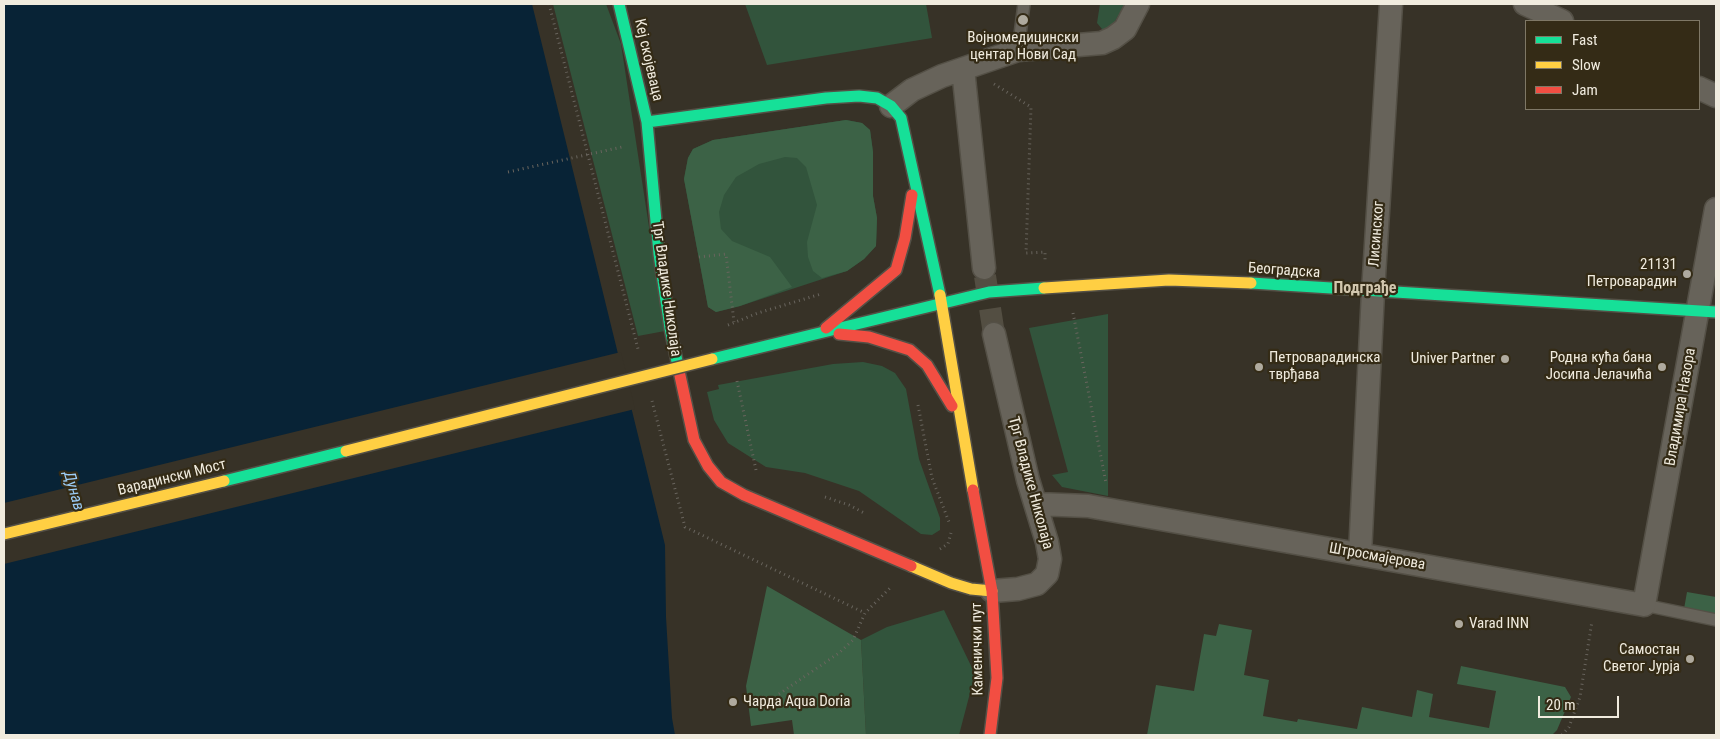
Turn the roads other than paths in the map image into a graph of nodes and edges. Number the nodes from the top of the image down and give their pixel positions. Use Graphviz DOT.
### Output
graph roads {
  1 [pos="619,4"];
  2 [pos="1024,4"];
  3 [pos="1138,4"];
  4 [pos="1391,4"];
  5 [pos="1525,4"];
  6 [pos="1560,20"];
  7 [pos="1018,50"];
  8 [pos="963,68"];
  9 [pos="1700,88"];
  10 [pos="1716,96"];
  11 [pos="891,106"];
  12 [pos="647,122"];
  13 [pos="914,183"];
  14 [pos="1716,209"];
  15 [pos="984,268"];
  16 [pos="1373,292"];
  17 [pos="942,304"];
  18 [pos="1707,311"];
  19 [pos="821,332"];
  20 [pos="994,334"];
  21 [pos="712,359"];
  22 [pos="960,424"];
  23 [pos="1036,504"];
  24 [pos="4,534"];
  25 [pos="1360,554"];
  26 [pos="992,591"];
  27 [pos="1644,606"];
  28 [pos="1716,620"];
  29 [pos="990,735"];
  1 -- 12 [label="main road, Кеј скојеваца"];
  2 -- 7 [label="lane"];
  3 -- 7 [label="street"];
  4 -- 16 [label="street, Лисинског"];
  5 -- 6 [label="street"];
  7 -- 8 [label="street"];
  8 -- 11 [label="street"];
  8 -- 15 [label="street"];
  9 -- 10 [label="street"];
  11 -- 12 [label="main road"];
  11 -- 13 [label="main road"];
  12 -- 26 [label="main road, Трг Владике Николаја"];
  13 -- 17 [label="main road"];
  13 -- 19 [label="main road"];
  14 -- 18 [label="street, Владимира Назора"];
  16 -- 17 [label="main road, Београдска"];
  16 -- 18 [label="main road, Београдска"];
  16 -- 25 [label="street, Лисинског"];
  17 -- 19 [label="main road, Београдска"];
  17 -- 22 [label="main road"];
  18 -- 27 [label="street, Владимира Назора"];
  19 -- 21 [label="main road, Београдска"];
  19 -- 22 [label="main road"];
  20 -- 23 [label="street, Трг Владике Николаја"];
  21 -- 24 [label="main road, Варадински Мост, bridge"];
  22 -- 26 [label="main road"];
  23 -- 25 [label="street, Штросмајерова"];
  23 -- 26 [label="street, Трг Владике Николаја"];
  25 -- 27 [label="street, Штросмајерова"];
  26 -- 29 [label="main road, Каменички пут"];
  27 -- 28 [label="lane, Штросмајерова"];
}
